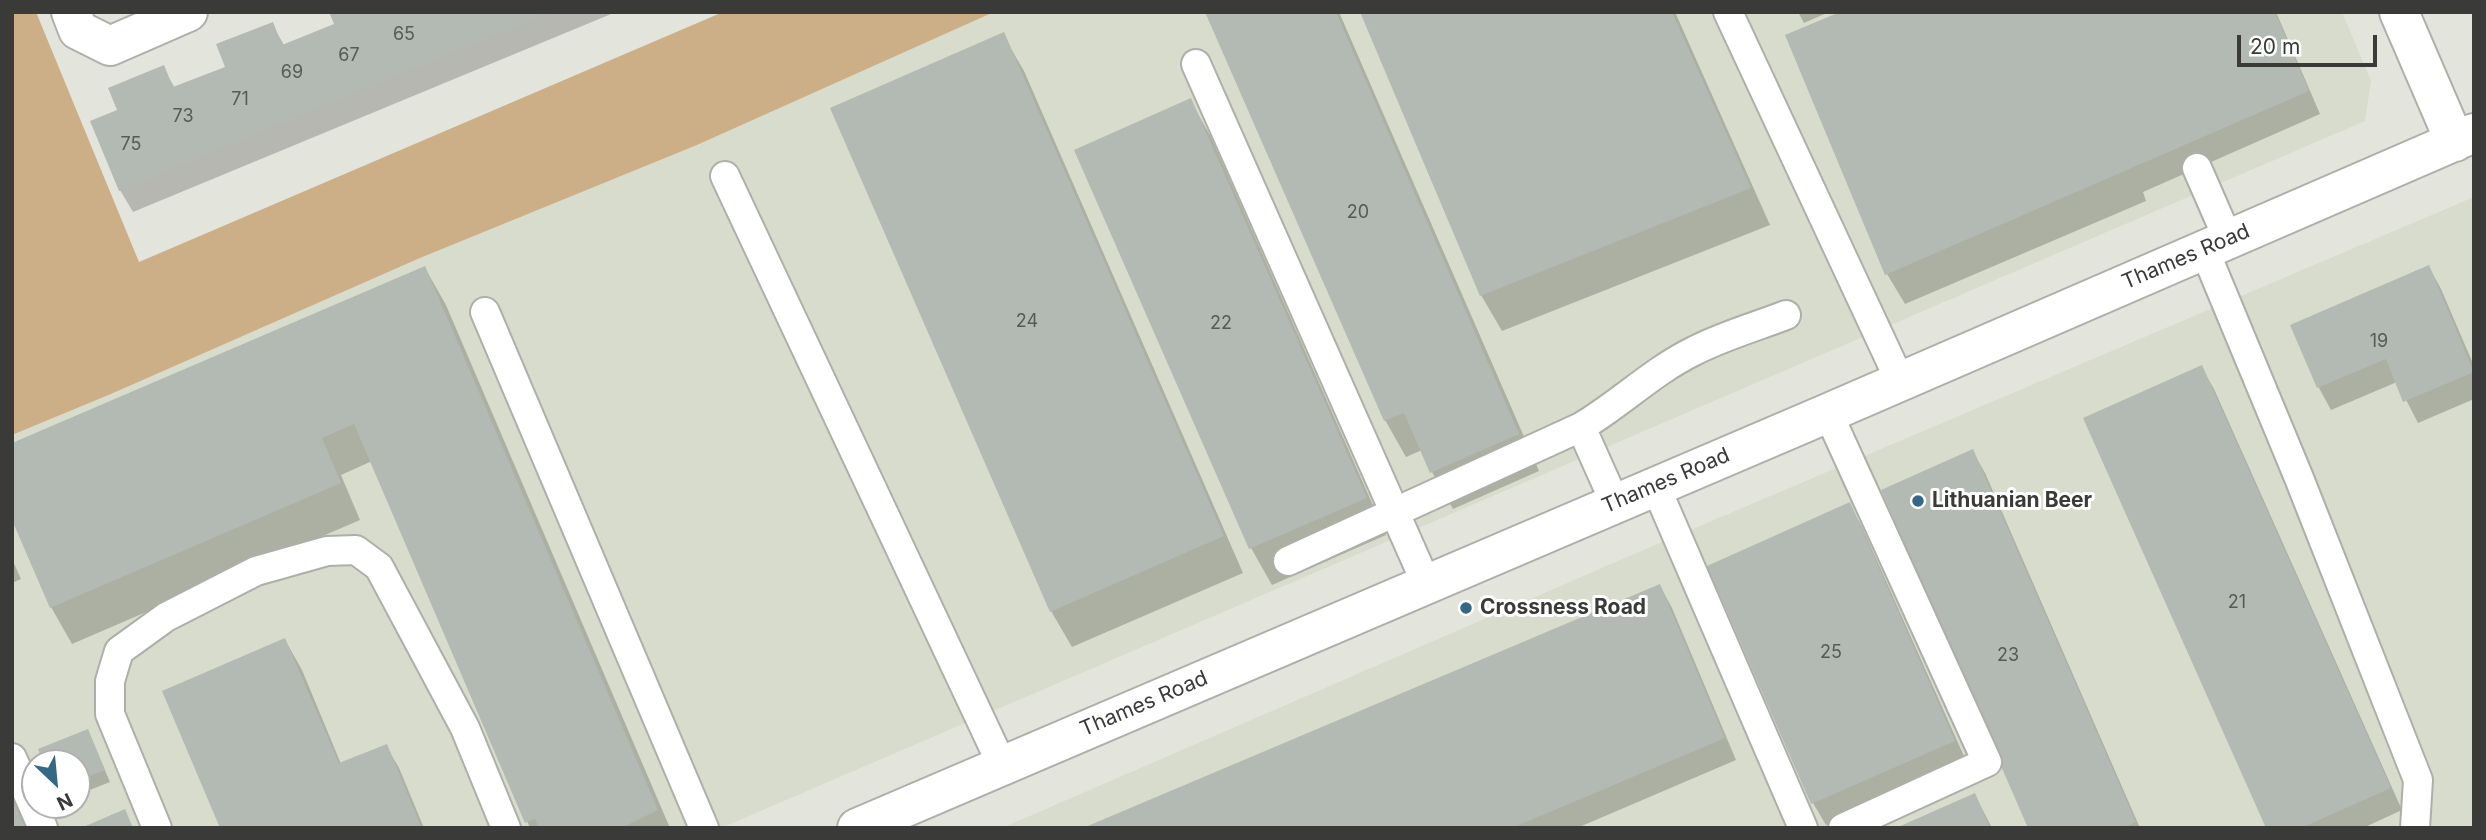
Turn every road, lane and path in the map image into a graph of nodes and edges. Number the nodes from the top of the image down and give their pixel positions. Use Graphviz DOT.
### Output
graph roads {
  1 [pos="71,12"];
  2 [pos="188,12"];
  3 [pos="1728,12"];
  4 [pos="2399,12"];
  5 [pos="1196,64"];
  6 [pos="2464,138"];
  7 [pos="2197,168"];
  8 [pos="725,176"];
  9 [pos="2216,244"];
  10 [pos="485,312"];
  11 [pos="1786,315"];
  12 [pos="1900,381"];
  13 [pos="1828,413"];
  14 [pos="1581,427"];
  15 [pos="1655,485"];
  16 [pos="1615,503"];
  17 [pos="1395,513"];
  18 [pos="1288,561"];
  19 [pos="1426,583"];
  20 [pos="12,758"];
  21 [pos="1002,765"];
  22 [pos="43,828"];
  23 [pos="157,828"];
  24 [pos="506,828"];
  25 [pos="704,828"];
  26 [pos="857,828"];
  27 [pos="1803,828"];
  28 [pos="1843,828"];
  29 [pos="2415,828"];
  1 -- 2 [label="street"];
  3 -- 12 [label="lane"];
  4 -- 6 [label="street"];
  5 -- 17 [label="lane"];
  6 -- 9 [label="street, Thames Road"];
  7 -- 9 [label="lane"];
  8 -- 21 [label="lane"];
  9 -- 12 [label="street, Thames Road"];
  9 -- 29 [label="lane"];
  10 -- 25 [label="lane"];
  11 -- 14 [label="lane"];
  12 -- 13 [label="street, Thames Road"];
  13 -- 15 [label="street, Thames Road"];
  13 -- 28 [label="lane"];
  14 -- 16 [label="lane"];
  14 -- 17 [label="lane"];
  15 -- 16 [label="street, Thames Road"];
  15 -- 27 [label="lane"];
  16 -- 19 [label="street, Thames Road"];
  17 -- 18 [label="lane"];
  17 -- 19 [label="lane"];
  19 -- 21 [label="street, Thames Road"];
  20 -- 22 [label="lane"];
  21 -- 26 [label="street, Thames Road"];
  23 -- 24 [label="lane"];
}
